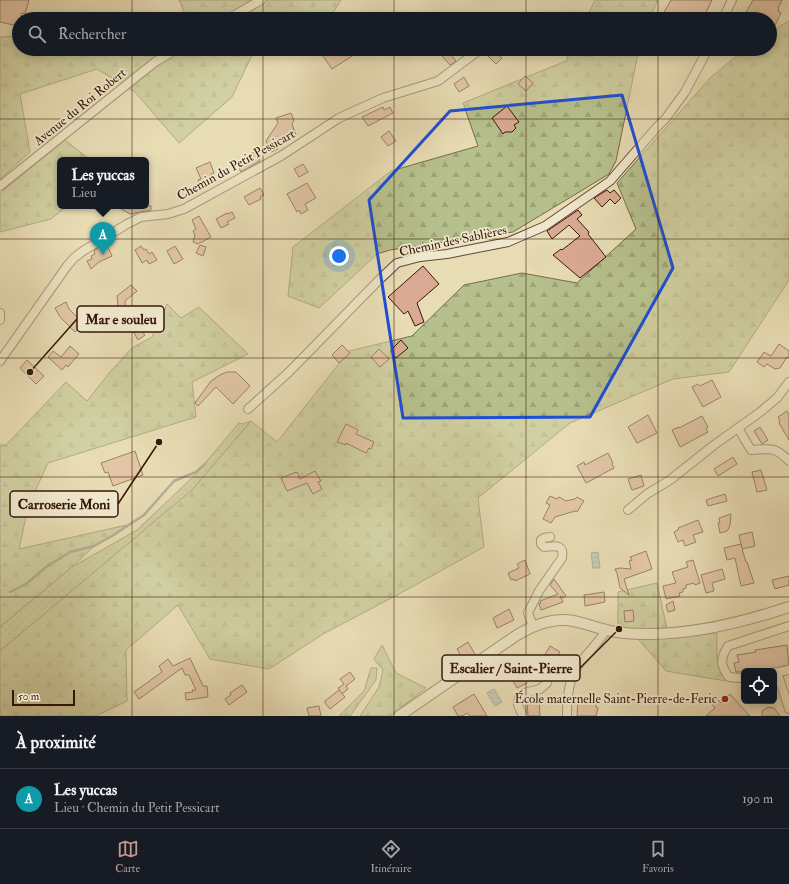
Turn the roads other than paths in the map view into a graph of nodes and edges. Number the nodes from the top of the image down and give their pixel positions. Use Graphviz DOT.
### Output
graph roads {
  1 [pos="261,0"];
  2 [pos="732,0"];
  3 [pos="240,12"];
  4 [pos="726,12"];
  5 [pos="166,56"];
  6 [pos="472,56"];
  7 [pos="704,56"];
  8 [pos="0,186"];
  9 [pos="0,313"];
  10 [pos="0,320"];
  11 [pos="0,361"];
  12 [pos="789,382"];
  13 [pos="248,408"];
  14 [pos="738,428"];
  15 [pos="789,461"];
  16 [pos="628,510"];
  17 [pos="550,537"];
  18 [pos="789,607"];
  19 [pos="533,626"];
  20 [pos="789,626"];
  21 [pos="606,630"];
  22 [pos="789,670"];
  23 [pos="777,672"];
  24 [pos="777,675"];
  25 [pos="741,678"];
  26 [pos="547,683"];
  27 [pos="789,709"];
  28 [pos="399,716"];
  29 [pos="523,716"];
  30 [pos="567,716"];
  1 -- 3 [label="street"];
  2 -- 4 [label="street"];
  5 -- 8 [label="street, Avenue du Roi Robert"];
  6 -- 11 [label="street, Chemin du Petit Pessicart"];
  7 -- 13 [label="street, Chemin des Sablières"];
  9 -- 10 [label="street"];
  12 -- 14 [label="street"];
  14 -- 15 [label="street"];
  14 -- 16 [label="street"];
  17 -- 19 [label="street"];
  18 -- 21 [label="street"];
  19 -- 21 [label="street"];
  19 -- 28 [label="street"];
  20 -- 25 [label="street"];
  21 -- 30 [label="street"];
  22 -- 23 [label="street"];
  24 -- 27 [label="street"];
  26 -- 29 [label="street"];
}
